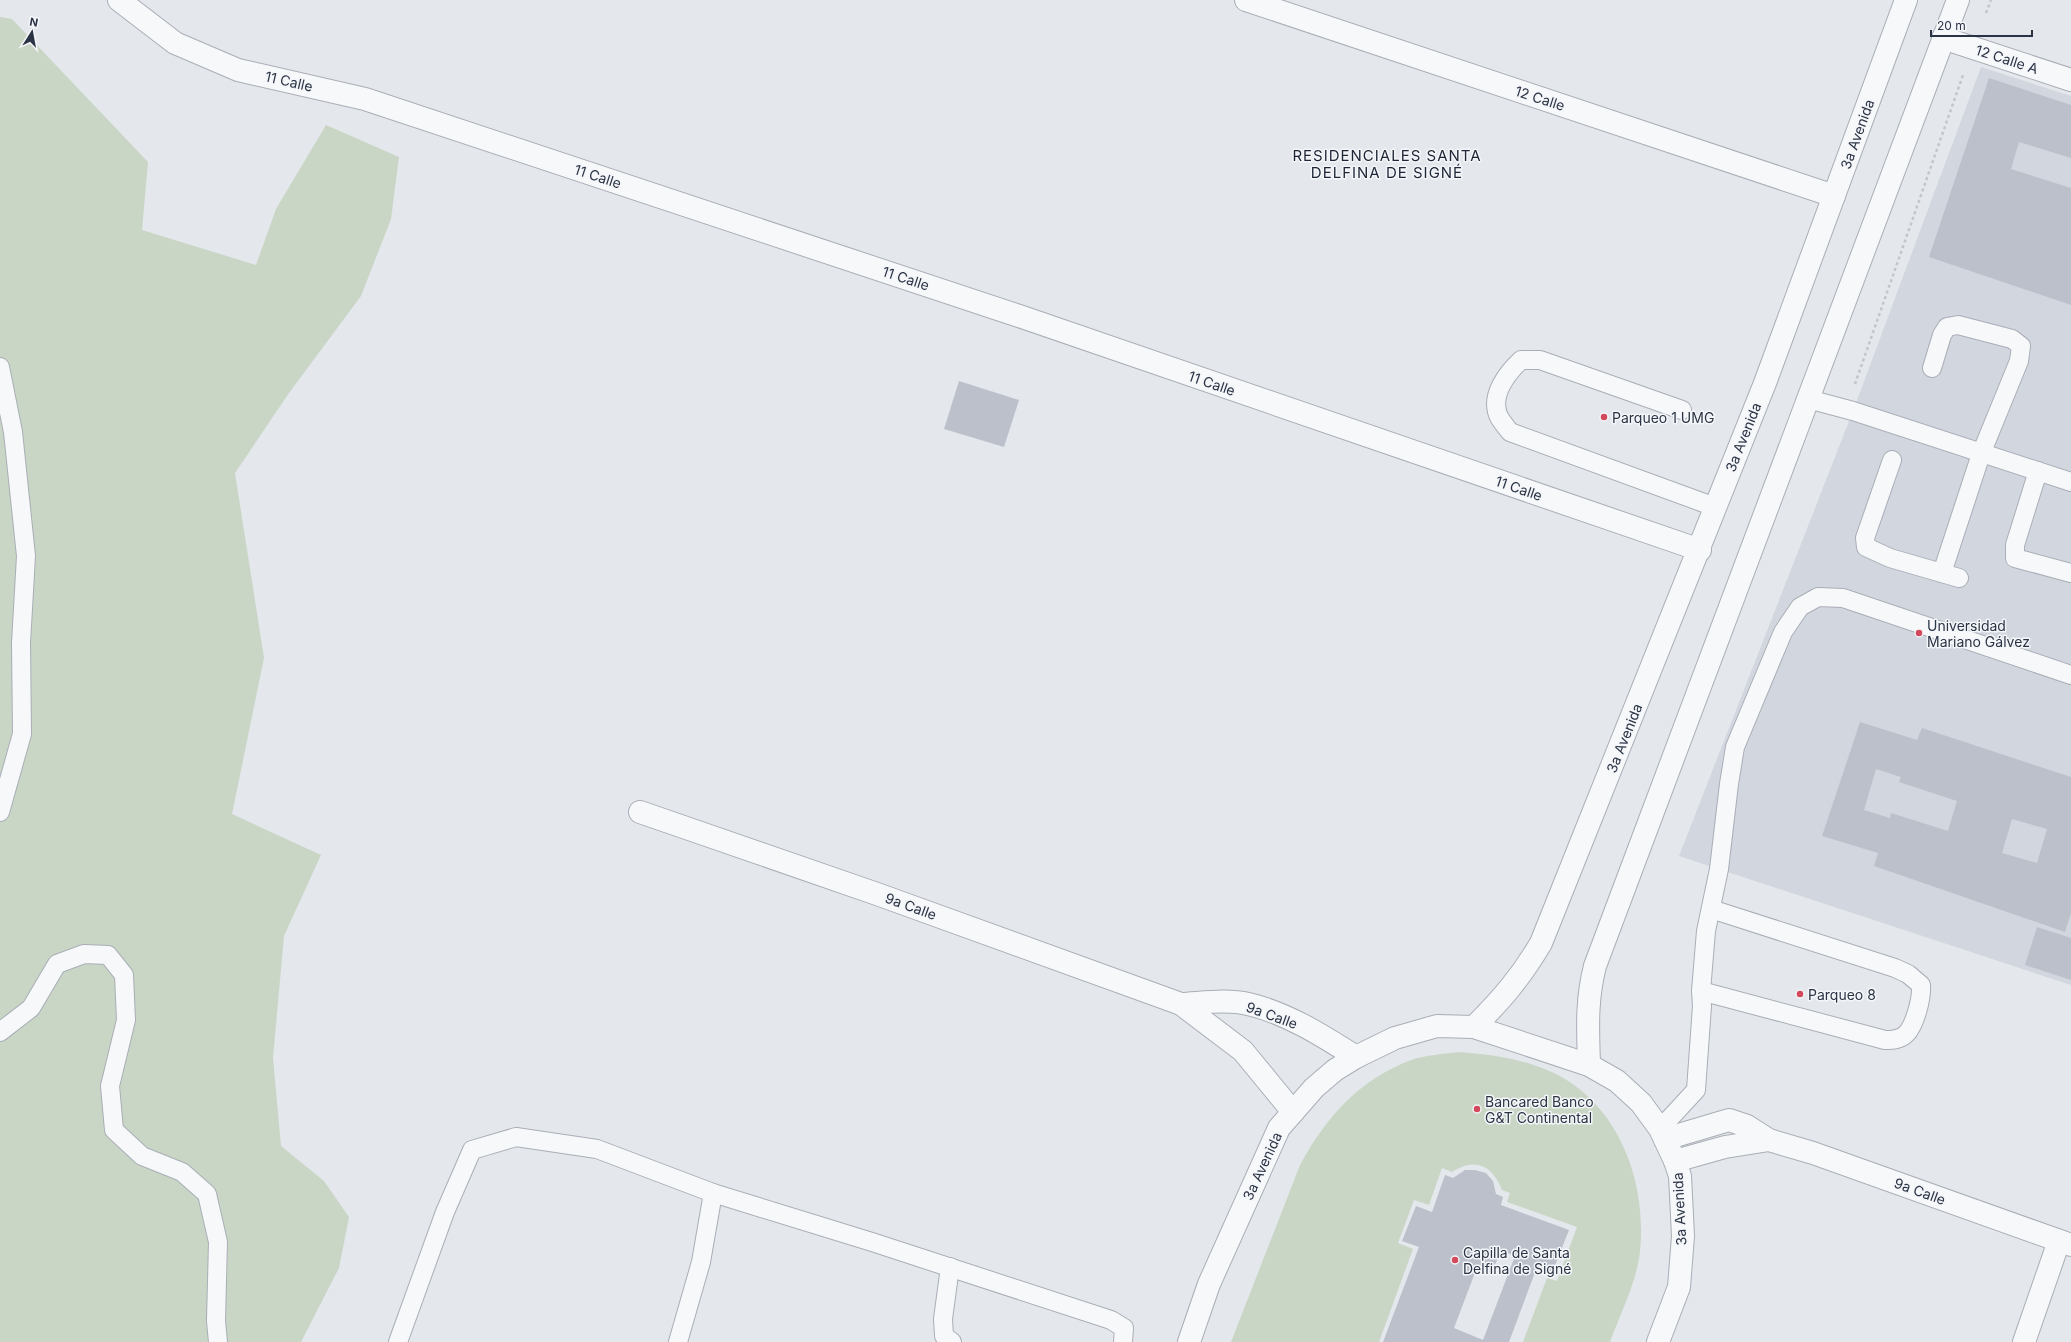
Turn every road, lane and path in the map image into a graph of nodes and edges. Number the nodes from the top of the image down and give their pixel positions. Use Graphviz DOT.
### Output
graph roads {
  1 [pos="119,0"];
  2 [pos="1246,0"];
  3 [pos="1906,0"];
  4 [pos="1958,0"];
  5 [pos="1991,0"];
  6 [pos="1943,38"];
  7 [pos="1973,48"];
  8 [pos="2071,80"];
  9 [pos="1834,196"];
  10 [pos="0,367"];
  11 [pos="1932,368"];
  12 [pos="1808,399"];
  13 [pos="1846,409"];
  14 [pos="1682,410"];
  15 [pos="1981,454"];
  16 [pos="1892,460"];
  17 [pos="2038,471"];
  18 [pos="2071,482"];
  19 [pos="1715,507"];
  20 [pos="1700,550"];
  21 [pos="2071,573"];
  22 [pos="2071,675"];
  23 [pos="0,812"];
  24 [pos="640,812"];
  25 [pos="1711,909"];
  26 [pos="1701,991"];
  27 [pos="1181,1004"];
  28 [pos="1474,1027"];
  29 [pos="0,1032"];
  30 [pos="1356,1057"];
  31 [pos="1589,1065"];
  32 [pos="1293,1112"];
  33 [pos="1662,1134"];
  34 [pos="1769,1140"];
  35 [pos="1675,1161"];
  36 [pos="712,1193"];
  37 [pos="2065,1243"];
  38 [pos="950,1267"];
  39 [pos="946,1340"];
  40 [pos="218,1342"];
  41 [pos="398,1342"];
  42 [pos="678,1342"];
  43 [pos="1123,1342"];
  44 [pos="1189,1342"];
  45 [pos="1658,1342"];
  46 [pos="2024,1342"];
  1 -- 20 [label="street, 11 Calle"];
  2 -- 9 [label="street, 12 Calle"];
  3 -- 9 [label="street, 3a Avenida"];
  4 -- 6 [label="street"];
  5 -- 7 [label="path"];
  6 -- 7 [label="street, 12 Calle A"];
  6 -- 12 [label="street"];
  7 -- 8 [label="street, 12 Calle A"];
  7 -- 13 [label="path"];
  9 -- 19 [label="street, 3a Avenida"];
  10 -- 23 [label="lane"];
  11 -- 15 [label="lane"];
  12 -- 13 [label="lane"];
  12 -- 31 [label="street"];
  13 -- 15 [label="lane"];
  14 -- 19 [label="lane"];
  15 -- 16 [label="lane"];
  15 -- 17 [label="lane"];
  17 -- 18 [label="lane"];
  17 -- 21 [label="lane"];
  19 -- 20 [label="street, 3a Avenida"];
  20 -- 28 [label="street, 3a Avenida"];
  22 -- 25 [label="lane"];
  24 -- 27 [label="street, 9a Calle"];
  25 -- 26 [label="lane"];
  25 -- 26 [label="lane"];
  26 -- 33 [label="lane"];
  27 -- 30 [label="street, 9a Calle"];
  27 -- 32 [label="street, 9a Calle"];
  28 -- 30 [label="street, 3a Avenida"];
  28 -- 31 [label="street, 3a Avenida"];
  29 -- 40 [label="lane"];
  30 -- 32 [label="street, 3a Avenida"];
  31 -- 33 [label="street, 3a Avenida"];
  32 -- 44 [label="street, 3a Avenida"];
  33 -- 34 [label="street, 9a Calle"];
  33 -- 35 [label="street, 3a Avenida"];
  34 -- 35 [label="street, 9a Calle"];
  34 -- 37 [label="street, 9a Calle"];
  35 -- 45 [label="street, 3a Avenida"];
  36 -- 38 [label="lane"];
  36 -- 41 [label="lane"];
  36 -- 42 [label="lane"];
  37 -- 46 [label="street"];
  38 -- 39 [label="lane"];
  38 -- 43 [label="lane"];
}
